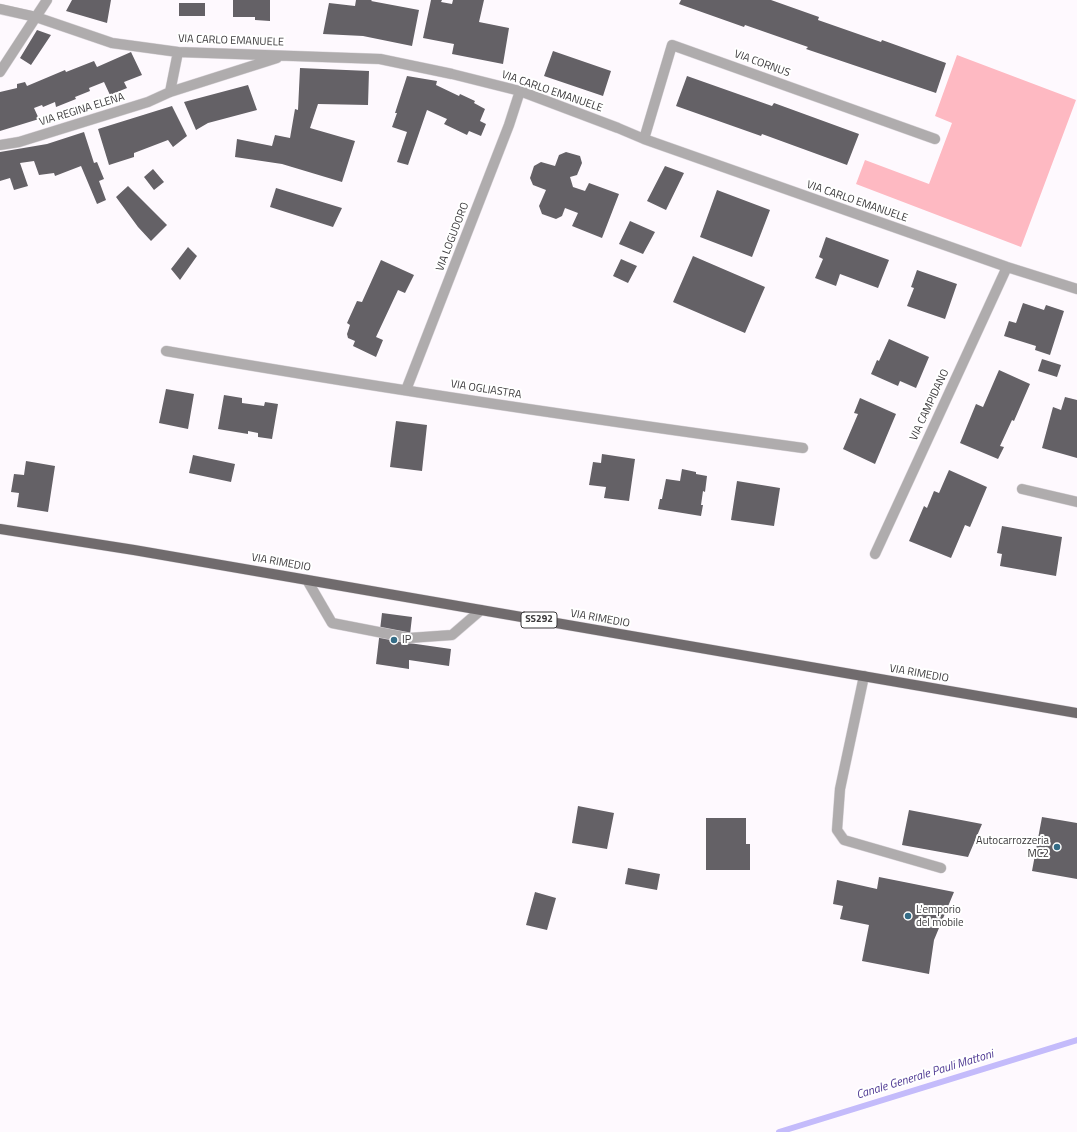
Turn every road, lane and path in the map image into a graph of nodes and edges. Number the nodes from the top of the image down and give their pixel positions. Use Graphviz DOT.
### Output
graph roads {
  1 [pos="47,0"];
  2 [pos="0,9"];
  3 [pos="36,17"];
  4 [pos="178,52"];
  5 [pos="284,55"];
  6 [pos="0,72"];
  7 [pos="520,91"];
  8 [pos="170,92"];
  9 [pos="644,139"];
  10 [pos="936,139"];
  11 [pos="0,145"];
  12 [pos="1007,268"];
  13 [pos="1077,289"];
  14 [pos="166,351"];
  15 [pos="406,390"];
  16 [pos="803,448"];
  17 [pos="1022,489"];
  18 [pos="1077,502"];
  19 [pos="0,529"];
  20 [pos="875,554"];
  21 [pos="307,580"];
  22 [pos="481,610"];
  23 [pos="864,676"];
  24 [pos="1077,713"];
  25 [pos="941,868"];
  1 -- 3 [label="street"];
  2 -- 3 [label="street, VIA CARLO EMANUELE"];
  3 -- 4 [label="street, VIA CARLO EMANUELE"];
  3 -- 6 [label="street"];
  4 -- 5 [label="street, VIA CARLO EMANUELE"];
  4 -- 8 [label="street"];
  5 -- 7 [label="street, VIA CARLO EMANUELE"];
  5 -- 8 [label="street, VIA REGINA ELENA"];
  7 -- 9 [label="street, VIA CARLO EMANUELE"];
  7 -- 15 [label="street, VIA LOGUDORO"];
  8 -- 11 [label="street, VIA REGINA ELENA"];
  9 -- 10 [label="street, VIA CORNUS"];
  9 -- 12 [label="street, VIA CARLO EMANUELE"];
  12 -- 13 [label="street, VIA CARLO EMANUELE"];
  12 -- 20 [label="street, VIA CAMPIDANO"];
  14 -- 15 [label="street, VIA OGLIASTRA"];
  15 -- 16 [label="street, VIA OGLIASTRA"];
  17 -- 18 [label="street"];
  19 -- 21 [label="main road, VIA RIMEDIO / SS292"];
  21 -- 22 [label="main road, VIA RIMEDIO / SS292"];
  21 -- 22 [label="street"];
  22 -- 23 [label="main road, VIA RIMEDIO / SS292"];
  23 -- 24 [label="main road, VIA RIMEDIO / SS292"];
  23 -- 25 [label="street"];
}
